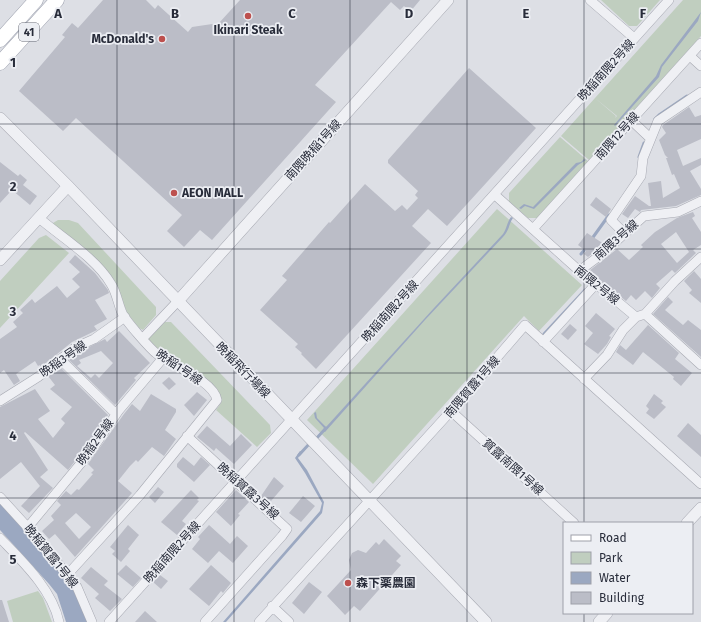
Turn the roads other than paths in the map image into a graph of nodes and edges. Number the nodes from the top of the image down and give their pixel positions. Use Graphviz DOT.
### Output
graph roads {
  1 [pos="36,0"];
  2 [pos="57,0"];
  3 [pos="448,0"];
  4 [pos="590,0"];
  5 [pos="669,0"];
  6 [pos="634,38"];
  7 [pos="0,40"];
  8 [pos="701,43"];
  9 [pos="690,56"];
  10 [pos="0,63"];
  11 [pos="701,66"];
  12 [pos="701,92"];
  13 [pos="0,118"];
  14 [pos="631,120"];
  15 [pos="650,138"];
  16 [pos="68,186"];
  17 [pos="495,195"];
  18 [pos="701,201"];
  19 [pos="39,218"];
  20 [pos="533,228"];
  21 [pos="624,233"];
  22 [pos="701,257"];
  23 [pos="0,260"];
  24 [pos="579,271"];
  25 [pos="595,285"];
  26 [pos="178,301"];
  27 [pos="640,316"];
  28 [pos="125,317"];
  29 [pos="142,338"];
  30 [pos="543,342"];
  31 [pos="163,358"];
  32 [pos="60,360"];
  33 [pos="701,365"];
  34 [pos="584,379"];
  35 [pos="0,401"];
  36 [pos="451,411"];
  37 [pos="116,414"];
  38 [pos="291,420"];
  39 [pos="187,436"];
  40 [pos="236,480"];
  41 [pos="701,484"];
  42 [pos="0,497"];
  43 [pos="370,502"];
  44 [pos="701,508"];
  45 [pos="573,522"];
  46 [pos="688,522"];
  47 [pos="28,527"];
  48 [pos="0,538"];
  49 [pos="68,574"];
  50 [pos="272,606"];
  51 [pos="606,614"];
  52 [pos="59,622"];
  53 [pos="92,622"];
  54 [pos="109,622"];
  55 [pos="205,622"];
  56 [pos="259,622"];
  57 [pos="289,622"];
  58 [pos="486,622"];
  59 [pos="599,622"];
  1 -- 7 [label="main road, 41"];
  2 -- 10 [label="main road, 41"];
  3 -- 26 [label="street, 南隈晩稲1号線"];
  4 -- 6 [label="street"];
  5 -- 6 [label="street, 晩稲南隈2号線"];
  6 -- 17 [label="street, 晩稲南隈2号線"];
  8 -- 9 [label="street, 南隈12号線"];
  9 -- 11 [label="street"];
  9 -- 14 [label="street, 南隈12号線"];
  12 -- 15 [label="street"];
  13 -- 16 [label="street, 晩稲飛行場線"];
  14 -- 15 [label="street"];
  14 -- 20 [label="street, 南隈12号線"];
  15 -- 21 [label="street"];
  16 -- 19 [label="street"];
  16 -- 26 [label="street, 晩稲飛行場線"];
  17 -- 20 [label="street, 南隈2号線"];
  17 -- 38 [label="street, 晩稲南隈2号線"];
  18 -- 21 [label="street, 南隈3号線"];
  19 -- 23 [label="street"];
  19 -- 28 [label="street, 晩稲1号線"];
  20 -- 24 [label="street, 南隈2号線"];
  21 -- 24 [label="street, 南隈3号線"];
  22 -- 27 [label="street"];
  24 -- 25 [label="street, 南隈2号線"];
  25 -- 27 [label="street, 南隈2号線"];
  25 -- 30 [label="street"];
  26 -- 29 [label="street"];
  26 -- 38 [label="street, 晩稲飛行場線"];
  27 -- 33 [label="street, 南隈2号線"];
  27 -- 34 [label="street"];
  28 -- 29 [label="street, 晩稲1号線"];
  28 -- 32 [label="street, 晩稲3号線"];
  29 -- 31 [label="street, 晩稲1号線"];
  30 -- 34 [label="street, 南隈賀露1号線"];
  30 -- 36 [label="street, 南隈賀露1号線"];
  31 -- 37 [label="street, 晩稲2号線"];
  31 -- 39 [label="street, 晩稲1号線"];
  32 -- 35 [label="street, 晩稲3号線"];
  32 -- 37 [label="street"];
  34 -- 41 [label="street, 南隈賀露1号線"];
  36 -- 43 [label="street, 南隈賀露1号線"];
  36 -- 45 [label="street, 賀露南隈1号線"];
  37 -- 47 [label="street, 晩稲2号線"];
  38 -- 40 [label="street, 晩稲南隈2号線"];
  38 -- 43 [label="street, 晩稲飛行場線"];
  39 -- 40 [label="street, 晩稲賀露3号線"];
  39 -- 49 [label="street, 晩稲1号線"];
  40 -- 54 [label="street, 晩稲南隈2号線"];
  40 -- 55 [label="street, 晩稲賀露3号線"];
  42 -- 47 [label="street, 晩稲賀露1号線"];
  43 -- 50 [label="street, 南隈賀露1号線"];
  43 -- 58 [label="street, 晩稲飛行場線"];
  44 -- 46 [label="street"];
  47 -- 49 [label="street, 晩稲賀露1号線"];
  48 -- 52 [label="street"];
  49 -- 53 [label="street, 晩稲賀露1号線"];
  50 -- 56 [label="street, 南隈賀露1号線"];
  50 -- 57 [label="street"];
  51 -- 59 [label="street"];
}
